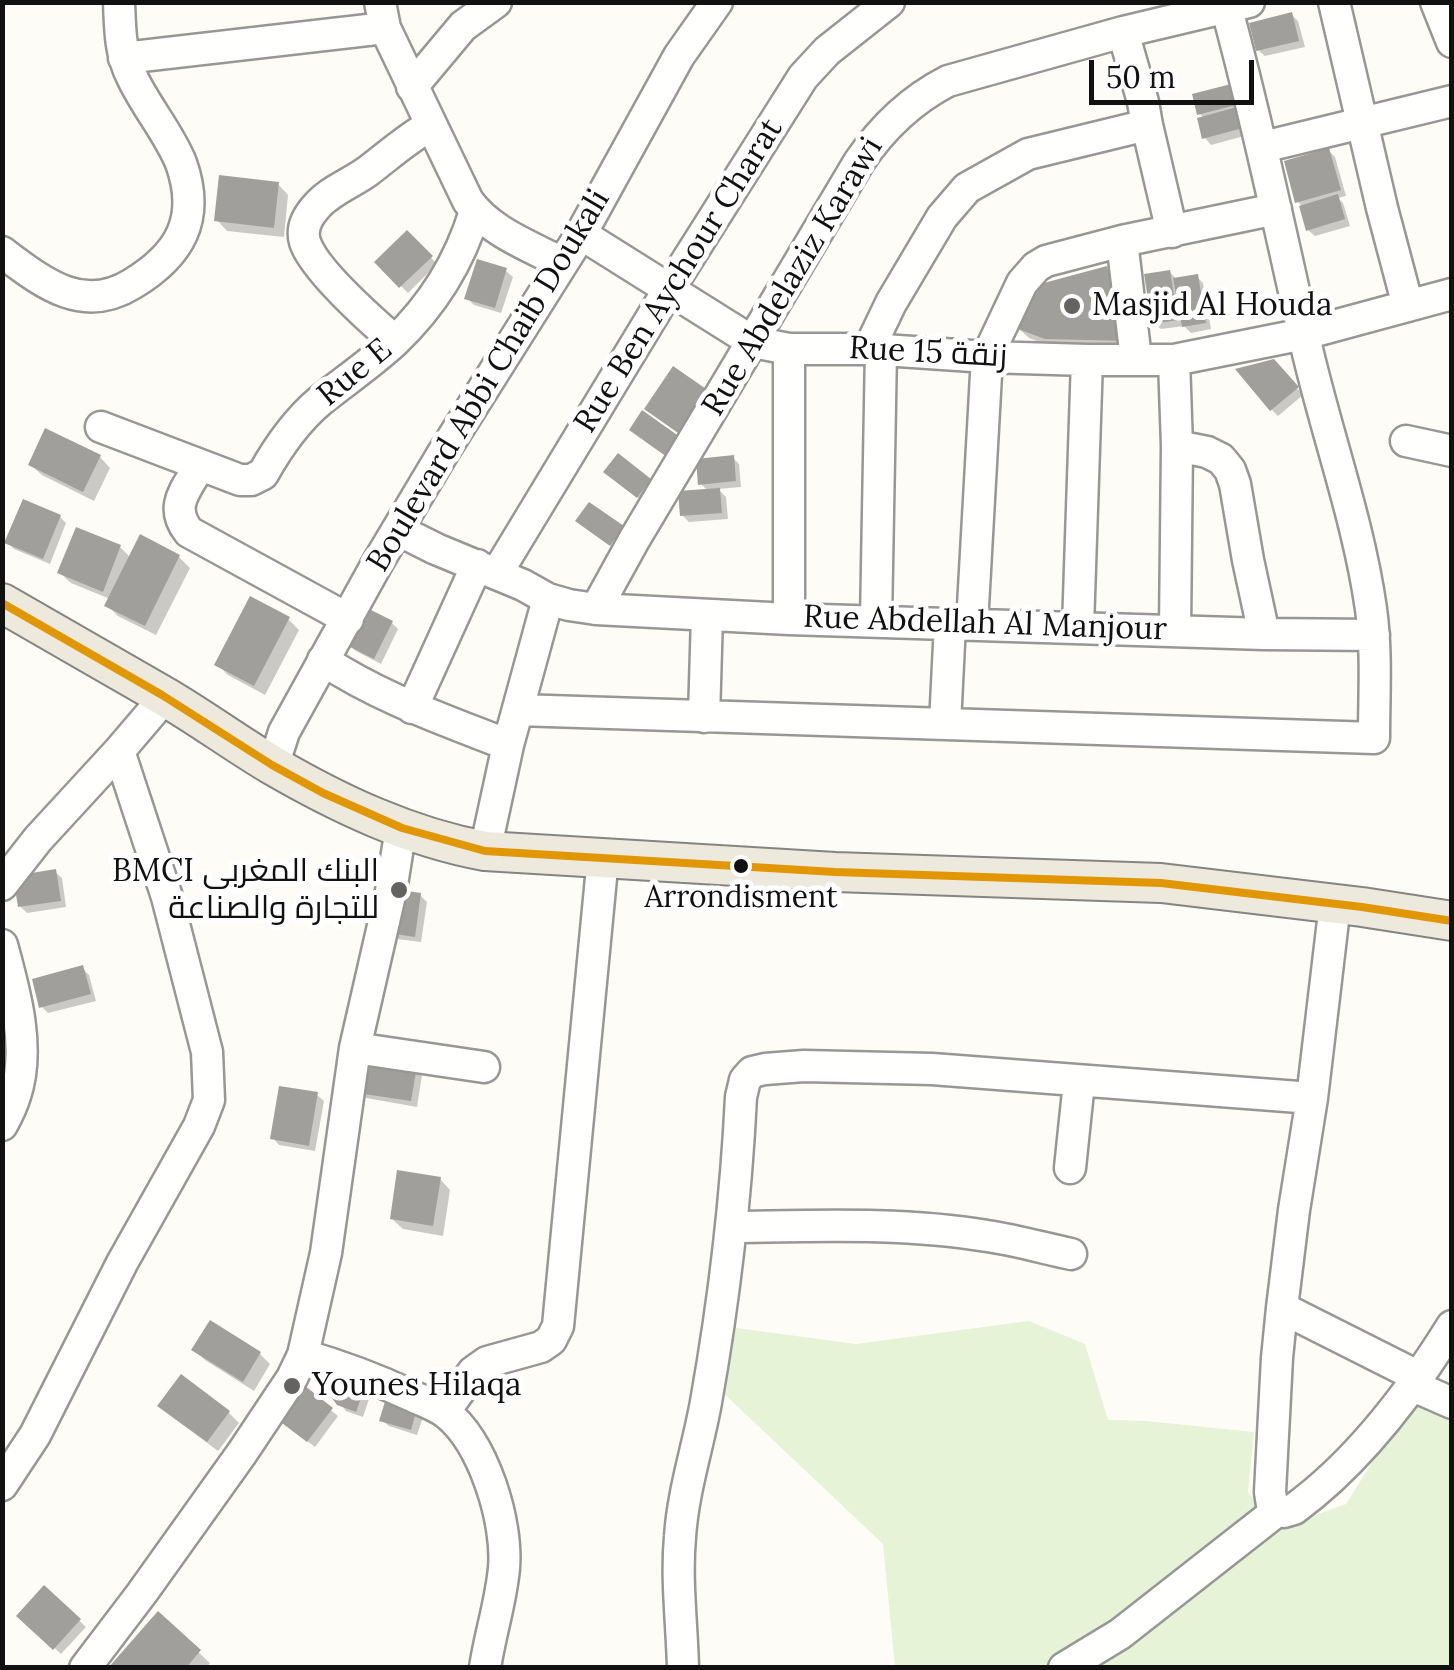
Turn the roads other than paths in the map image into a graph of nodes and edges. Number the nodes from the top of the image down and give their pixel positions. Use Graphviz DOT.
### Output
graph roads {
  1 [pos="119,2"];
  2 [pos="496,2"];
  3 [pos="716,2"];
  4 [pos="889,2"];
  5 [pos="1334,2"];
  6 [pos="1436,2"];
  7 [pos="1234,4"];
  8 [pos="383,15"];
  9 [pos="1123,32"];
  10 [pos="1452,42"];
  11 [pos="124,58"];
  12 [pos="412,87"];
  13 [pos="1452,101"];
  14 [pos="1364,124"];
  15 [pos="431,125"];
  16 [pos="1147,125"];
  17 [pos="1263,148"];
  18 [pos="1276,208"];
  19 [pos="475,210"];
  20 [pos="1172,232"];
  21 [pos="581,234"];
  22 [pos="1122,241"];
  23 [pos="2,252"];
  24 [pos="562,263"];
  25 [pos="668,289"];
  26 [pos="1452,294"];
  27 [pos="1408,306"];
  28 [pos="1304,334"];
  29 [pos="395,340"];
  30 [pos="753,342"];
  31 [pos="789,349"];
  32 [pos="875,349"];
  33 [pos="987,356"];
  34 [pos="1088,360"];
  35 [pos="1136,360"];
  36 [pos="1174,360"];
  37 [pos="101,427"];
  38 [pos="1406,441"];
  39 [pos="1177,446"];
  40 [pos="1452,451"];
  41 [pos="200,465"];
  42 [pos="398,530"];
  43 [pos="487,569"];
  44 [pos="548,598"];
  45 [pos="2,603"];
  46 [pos="596,609"];
  47 [pos="707,616"];
  48 [pos="348,619"];
  49 [pos="789,619"];
  50 [pos="876,622"];
  51 [pos="961,624"];
  52 [pos="1078,628"];
  53 [pos="1175,630"];
  54 [pos="1264,634"];
  55 [pos="1374,634"];
  56 [pos="324,660"];
  57 [pos="165,697"];
  58 [pos="412,708"];
  59 [pos="518,710"];
  60 [pos="704,716"];
  61 [pos="945,724"];
  62 [pos="508,745"];
  63 [pos="119,751"];
  64 [pos="272,766"];
  65 [pos="401,828"];
  66 [pos="485,851"];
  67 [pos="603,857"];
  68 [pos="2,885"];
  69 [pos="1335,904"];
  70 [pos="1452,922"];
  71 [pos="2,946"];
  72 [pos="356,1048"];
  73 [pos="484,1067"];
  74 [pos="1079,1082"];
  75 [pos="1312,1098"];
  76 [pos="2,1125"];
  77 [pos="1070,1168"];
  78 [pos="731,1227"];
  79 [pos="1071,1254"];
  80 [pos="1282,1308"];
  81 [pos="1452,1326"];
  82 [pos="303,1356"];
  83 [pos="1414,1381"];
  84 [pos="1452,1403"];
  85 [pos="444,1411"];
  86 [pos="2,1485"];
  87 [pos="1277,1511"];
  88 [pos="85,1668"];
  89 [pos="485,1668"];
  90 [pos="683,1668"];
  91 [pos="1064,1668"];
  1 -- 11 [label="street"];
  2 -- 12 [label="street"];
  3 -- 21 [label="street, Boulevard Abbi Chaib Doukali"];
  4 -- 25 [label="street, Rue Ben Aychour Charat"];
  5 -- 14 [label="street"];
  6 -- 10 [label="street"];
  7 -- 9 [label="street, Rue Abdelaziz Karawi"];
  7 -- 17 [label="street"];
  8 -- 11 [label="street"];
  8 -- 12 [label="street"];
  9 -- 16 [label="street"];
  9 -- 30 [label="street, Rue Abdelaziz Karawi"];
  11 -- 23 [label="street"];
  12 -- 15 [label="street"];
  13 -- 14 [label="street"];
  14 -- 17 [label="street"];
  14 -- 27 [label="street"];
  15 -- 19 [label="street"];
  15 -- 29 [label="street"];
  16 -- 20 [label="street"];
  16 -- 32 [label="street"];
  17 -- 18 [label="street"];
  18 -- 20 [label="street"];
  18 -- 28 [label="street"];
  19 -- 24 [label="street"];
  19 -- 29 [label="street, Rue E"];
  20 -- 22 [label="street"];
  21 -- 24 [label="street, Boulevard Abbi Chaib Doukali"];
  21 -- 25 [label="street, Rue 15 زنقة"];
  22 -- 33 [label="street"];
  22 -- 35 [label="street"];
  24 -- 42 [label="street, Boulevard Abbi Chaib Doukali"];
  25 -- 30 [label="street, Rue 15 زنقة"];
  25 -- 43 [label="street, Rue Ben Aychour Charat"];
  26 -- 27 [label="street, Rue 15 زنقة"];
  27 -- 28 [label="street, Rue 15 زنقة"];
  28 -- 36 [label="street, Rue 15 زنقة"];
  28 -- 55 [label="street"];
  29 -- 41 [label="street, Rue E"];
  30 -- 31 [label="street, Rue 15 زنقة"];
  30 -- 46 [label="street, Rue Abdelaziz Karawi"];
  31 -- 32 [label="street, Rue 15 زنقة"];
  31 -- 49 [label="street"];
  32 -- 33 [label="street, Rue 15 زنقة"];
  32 -- 50 [label="street"];
  33 -- 34 [label="street, Rue 15 زنقة"];
  33 -- 51 [label="street"];
  34 -- 35 [label="street, Rue 15 زنقة"];
  34 -- 52 [label="street"];
  35 -- 36 [label="street, Rue 15 زنقة"];
  36 -- 39 [label="street"];
  37 -- 41 [label="street, Rue E"];
  38 -- 40 [label="street"];
  39 -- 53 [label="street"];
  39 -- 54 [label="street"];
  41 -- 48 [label="street"];
  42 -- 43 [label="street, Rue Abdellah Al Manjour"];
  42 -- 48 [label="street, Boulevard Abbi Chaib Doukali"];
  43 -- 44 [label="street, Rue Abdellah Al Manjour"];
  43 -- 58 [label="street, Rue Ben Aychour Charat"];
  44 -- 46 [label="street, Rue Abdellah Al Manjour"];
  44 -- 59 [label="street"];
  45 -- 57 [label="main road"];
  46 -- 47 [label="street, Rue Abdellah Al Manjour"];
  47 -- 49 [label="street, Rue Abdellah Al Manjour"];
  47 -- 60 [label="street"];
  48 -- 56 [label="street, Boulevard Abbi Chaib Doukali"];
  49 -- 50 [label="street, Rue Abdellah Al Manjour"];
  50 -- 51 [label="street, Rue Abdellah Al Manjour"];
  51 -- 52 [label="street, Rue Abdellah Al Manjour"];
  51 -- 61 [label="street"];
  52 -- 53 [label="street, Rue Abdellah Al Manjour"];
  53 -- 54 [label="street, Rue Abdellah Al Manjour"];
  54 -- 55 [label="street, Rue Abdellah Al Manjour"];
  55 -- 61 [label="street"];
  56 -- 58 [label="street"];
  56 -- 64 [label="street, Boulevard Abbi Chaib Doukali"];
  57 -- 63 [label="street"];
  57 -- 64 [label="main road"];
  58 -- 62 [label="street"];
  59 -- 60 [label="street"];
  59 -- 62 [label="street"];
  60 -- 61 [label="street"];
  62 -- 66 [label="street"];
  63 -- 68 [label="street"];
  63 -- 86 [label="street"];
  64 -- 65 [label="main road"];
  65 -- 66 [label="main road"];
  65 -- 72 [label="street"];
  66 -- 67 [label="main road"];
  67 -- 69 [label="main road"];
  67 -- 85 [label="street"];
  69 -- 70 [label="main road"];
  69 -- 75 [label="street"];
  71 -- 76 [label="street"];
  72 -- 73 [label="street"];
  72 -- 82 [label="street"];
  74 -- 75 [label="street"];
  74 -- 77 [label="street"];
  74 -- 78 [label="street"];
  75 -- 80 [label="street"];
  78 -- 79 [label="street"];
  78 -- 90 [label="street"];
  80 -- 83 [label="street"];
  80 -- 87 [label="street"];
  81 -- 83 [label="street"];
  82 -- 85 [label="street"];
  82 -- 88 [label="street"];
  83 -- 84 [label="street"];
  83 -- 87 [label="street"];
  85 -- 89 [label="street"];
  87 -- 91 [label="street"];
}
